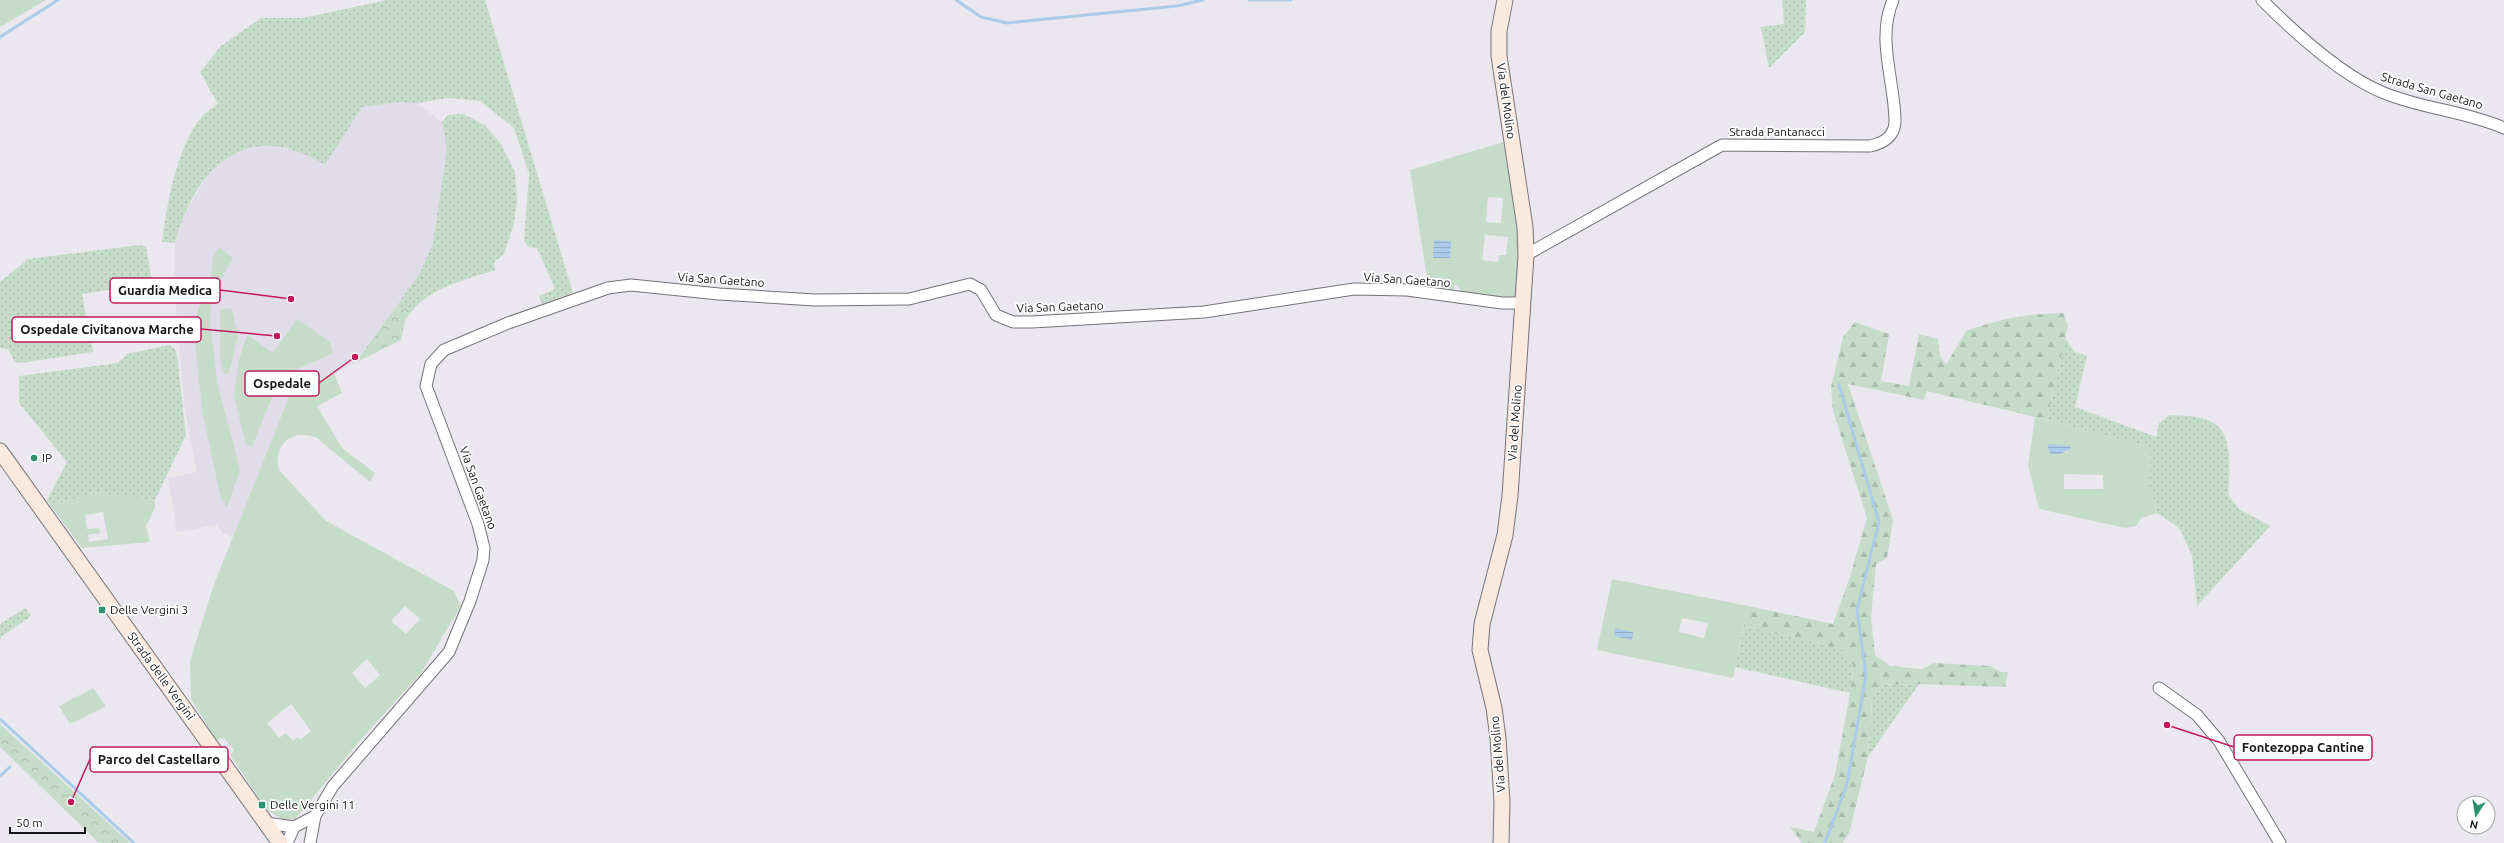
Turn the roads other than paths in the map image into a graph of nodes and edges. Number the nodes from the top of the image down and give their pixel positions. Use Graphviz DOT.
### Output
graph roads {
  1 [pos="1505,0"];
  2 [pos="1893,0"];
  3 [pos="2262,0"];
  4 [pos="2504,128"];
  5 [pos="1526,255"];
  6 [pos="1522,303"];
  7 [pos="0,451"];
  8 [pos="2159,688"];
  9 [pos="315,816"];
  10 [pos="266,823"];
  11 [pos="294,827"];
  12 [pos="280,843"];
  13 [pos="286,843"];
  14 [pos="309,843"];
  15 [pos="1502,843"];
  16 [pos="2280,843"];
  1 -- 5 [label="street, Via del Molino"];
  2 -- 5 [label="street, Strada Pantanacci"];
  3 -- 4 [label="street, Strada San Gaetano"];
  5 -- 6 [label="street, Via del Molino"];
  6 -- 9 [label="street, Via San Gaetano"];
  6 -- 15 [label="street, Via del Molino"];
  7 -- 10 [label="street, Strada delle Vergini"];
  8 -- 16 [label="street"];
  9 -- 11 [label="street"];
  9 -- 14 [label="street, Via San Gaetano"];
  10 -- 11 [label="street"];
  10 -- 12 [label="street, Strada delle Vergini"];
  11 -- 13 [label="street"];
}
